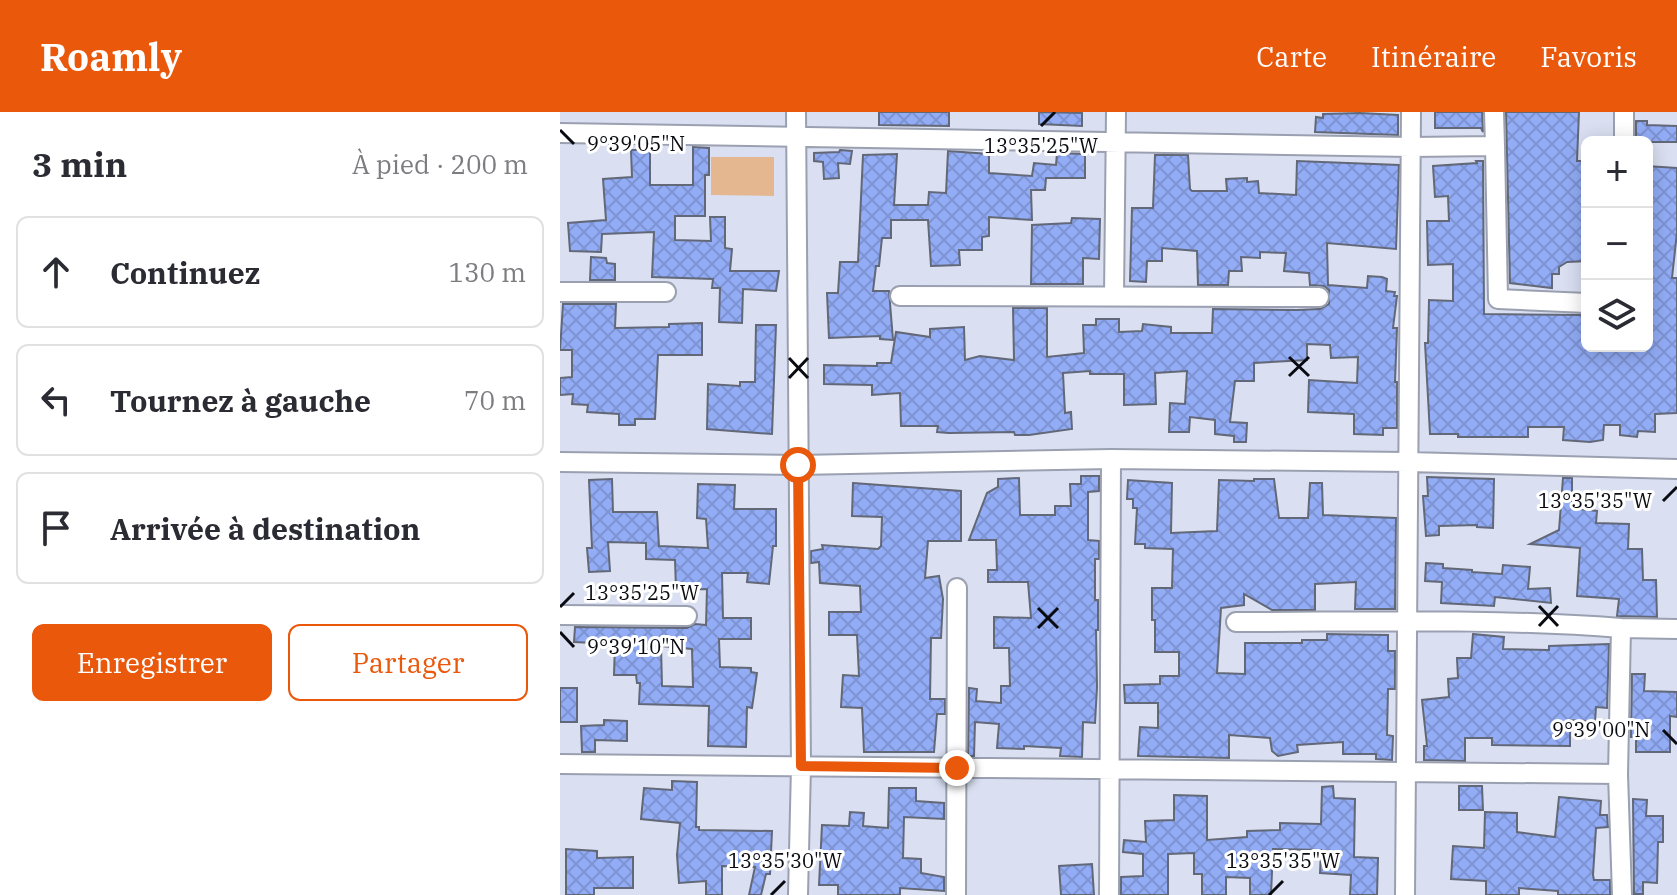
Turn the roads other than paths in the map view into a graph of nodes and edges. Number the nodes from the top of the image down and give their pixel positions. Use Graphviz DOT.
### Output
graph roads {
  1 [pos="796,112"];
  2 [pos="1116,112"];
  3 [pos="1411,112"];
  4 [pos="1494,112"];
  5 [pos="1624,112"];
  6 [pos="560,133"];
  7 [pos="796,136"];
  8 [pos="1624,136"];
  9 [pos="1116,140"];
  10 [pos="1495,146"];
  11 [pos="1411,147"];
  12 [pos="560,292"];
  13 [pos="666,292"];
  14 [pos="900,296"];
  15 [pos="1114,296"];
  16 [pos="1319,297"];
  17 [pos="1581,303"];
  18 [pos="1111,459"];
  19 [pos="560,462"];
  20 [pos="1408,462"];
  21 [pos="798,465"];
  22 [pos="1677,469"];
  23 [pos="957,588"];
  24 [pos="560,615"];
  25 [pos="687,616"];
  26 [pos="1236,622"];
  27 [pos="1406,622"];
  28 [pos="1621,628"];
  29 [pos="1677,629"];
  30 [pos="560,764"];
  31 [pos="801,766"];
  32 [pos="957,768"];
  33 [pos="1109,769"];
  34 [pos="1405,772"];
  35 [pos="1618,774"];
  36 [pos="798,895"];
  37 [pos="956,895"];
  38 [pos="1109,895"];
  39 [pos="1405,895"];
  40 [pos="1622,895"];
  1 -- 7 [label="street"];
  2 -- 9 [label="street"];
  3 -- 11 [label="street"];
  4 -- 10 [label="street"];
  5 -- 8 [label="street"];
  6 -- 7 [label="street"];
  7 -- 9 [label="street"];
  7 -- 21 [label="street"];
  9 -- 11 [label="street"];
  9 -- 15 [label="street"];
  10 -- 11 [label="street"];
  10 -- 17 [label="street"];
  11 -- 20 [label="street"];
  12 -- 13 [label="street"];
  14 -- 15 [label="street"];
  15 -- 16 [label="street"];
  18 -- 20 [label="street"];
  18 -- 21 [label="street"];
  18 -- 33 [label="street"];
  19 -- 21 [label="street"];
  20 -- 22 [label="street"];
  20 -- 27 [label="street"];
  21 -- 31 [label="street"];
  23 -- 32 [label="street"];
  24 -- 25 [label="street"];
  26 -- 27 [label="street"];
  27 -- 28 [label="street"];
  27 -- 34 [label="street"];
  28 -- 29 [label="street"];
  28 -- 35 [label="street"];
  30 -- 31 [label="street"];
  31 -- 32 [label="street"];
  31 -- 36 [label="street"];
  32 -- 33 [label="street"];
  32 -- 37 [label="street"];
  33 -- 34 [label="street"];
  33 -- 38 [label="street"];
  34 -- 35 [label="street"];
  34 -- 39 [label="street"];
  35 -- 40 [label="street"];
}
